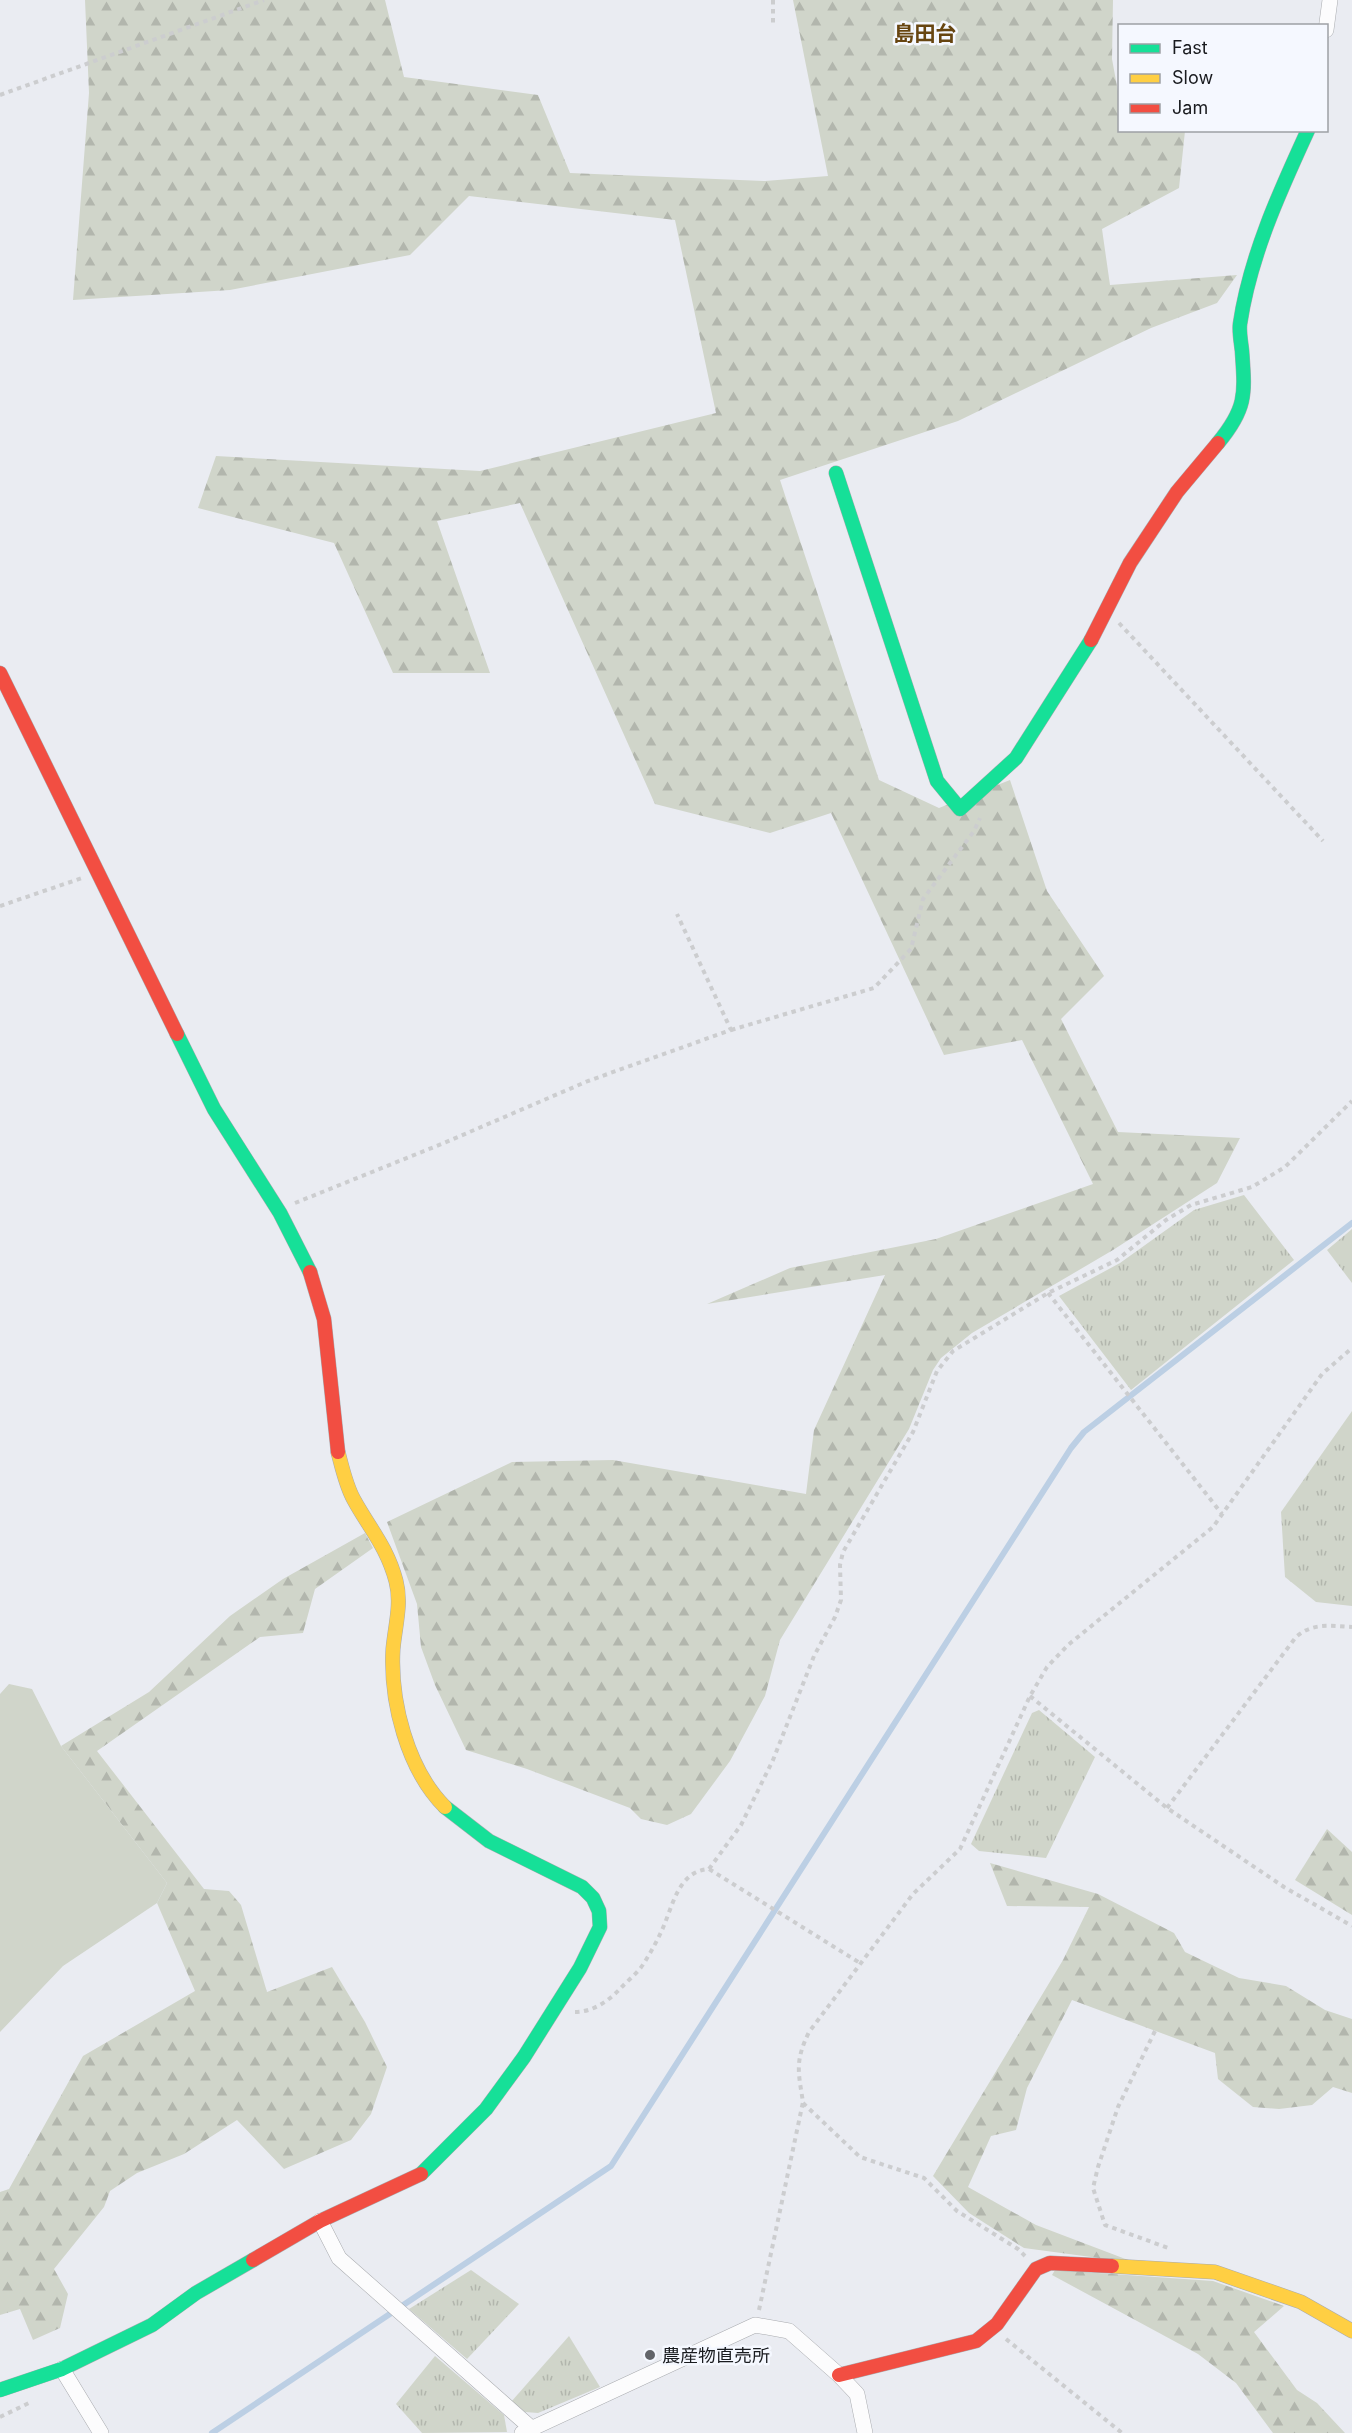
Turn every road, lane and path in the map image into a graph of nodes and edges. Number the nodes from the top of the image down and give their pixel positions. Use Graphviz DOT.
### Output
graph roads {
  1 [pos="264,0"];
  2 [pos="773,0"];
  3 [pos="1330,0"];
  4 [pos="773,24"];
  5 [pos="1327,24"];
  6 [pos="0,95"];
  7 [pos="1307,132"];
  8 [pos="836,473"];
  9 [pos="1106,609"];
  10 [pos="0,673"];
  11 [pos="982,812"];
  12 [pos="1323,841"];
  13 [pos="97,873"];
  14 [pos="0,906"];
  15 [pos="678,914"];
  16 [pos="731,1030"];
  17 [pos="1352,1101"];
  18 [pos="279,1209"];
  19 [pos="1048,1293"];
  20 [pos="1352,1348"];
  21 [pos="1221,1514"];
  22 [pos="1352,1627"];
  23 [pos="1030,1696"];
  24 [pos="1167,1808"];
  25 [pos="709,1869"];
  26 [pos="1352,1926"];
  27 [pos="860,1963"];
  28 [pos="553,2013"];
  29 [pos="1155,2031"];
  30 [pos="803,2102"];
  31 [pos="321,2220"];
  32 [pos="1177,2251"];
  33 [pos="1036,2269"];
  34 [pos="755,2325"];
  35 [pos="992,2328"];
  36 [pos="1352,2331"];
  37 [pos="62,2369"];
  38 [pos="839,2375"];
  39 [pos="0,2390"];
  40 [pos="526,2430"];
  41 [pos="102,2433"];
  42 [pos="865,2433"];
  43 [pos="1122,2433"];
  1 -- 6 [label="path"];
  2 -- 4 [label="path"];
  3 -- 5 [label="street"];
  7 -- 9 [label="street"];
  8 -- 9 [label="street"];
  9 -- 12 [label="path"];
  10 -- 13 [label="street"];
  11 -- 16 [label="path"];
  13 -- 14 [label="path"];
  13 -- 18 [label="street"];
  15 -- 16 [label="path"];
  16 -- 18 [label="path"];
  17 -- 19 [label="path"];
  18 -- 28 [label="street"];
  19 -- 21 [label="path"];
  19 -- 25 [label="path"];
  20 -- 21 [label="path"];
  21 -- 23 [label="path"];
  22 -- 24 [label="path"];
  23 -- 24 [label="path"];
  23 -- 27 [label="path"];
  24 -- 26 [label="path"];
  25 -- 27 [label="path"];
  25 -- 28 [label="path"];
  27 -- 30 [label="path"];
  28 -- 31 [label="street"];
  29 -- 32 [label="path"];
  30 -- 33 [label="path"];
  30 -- 34 [label="path"];
  31 -- 37 [label="street"];
  31 -- 40 [label="street"];
  33 -- 35 [label="street"];
  33 -- 36 [label="street"];
  34 -- 38 [label="street"];
  34 -- 40 [label="street"];
  35 -- 38 [label="street"];
  35 -- 43 [label="path"];
  37 -- 39 [label="street"];
  37 -- 41 [label="street"];
  38 -- 42 [label="street"];
}
